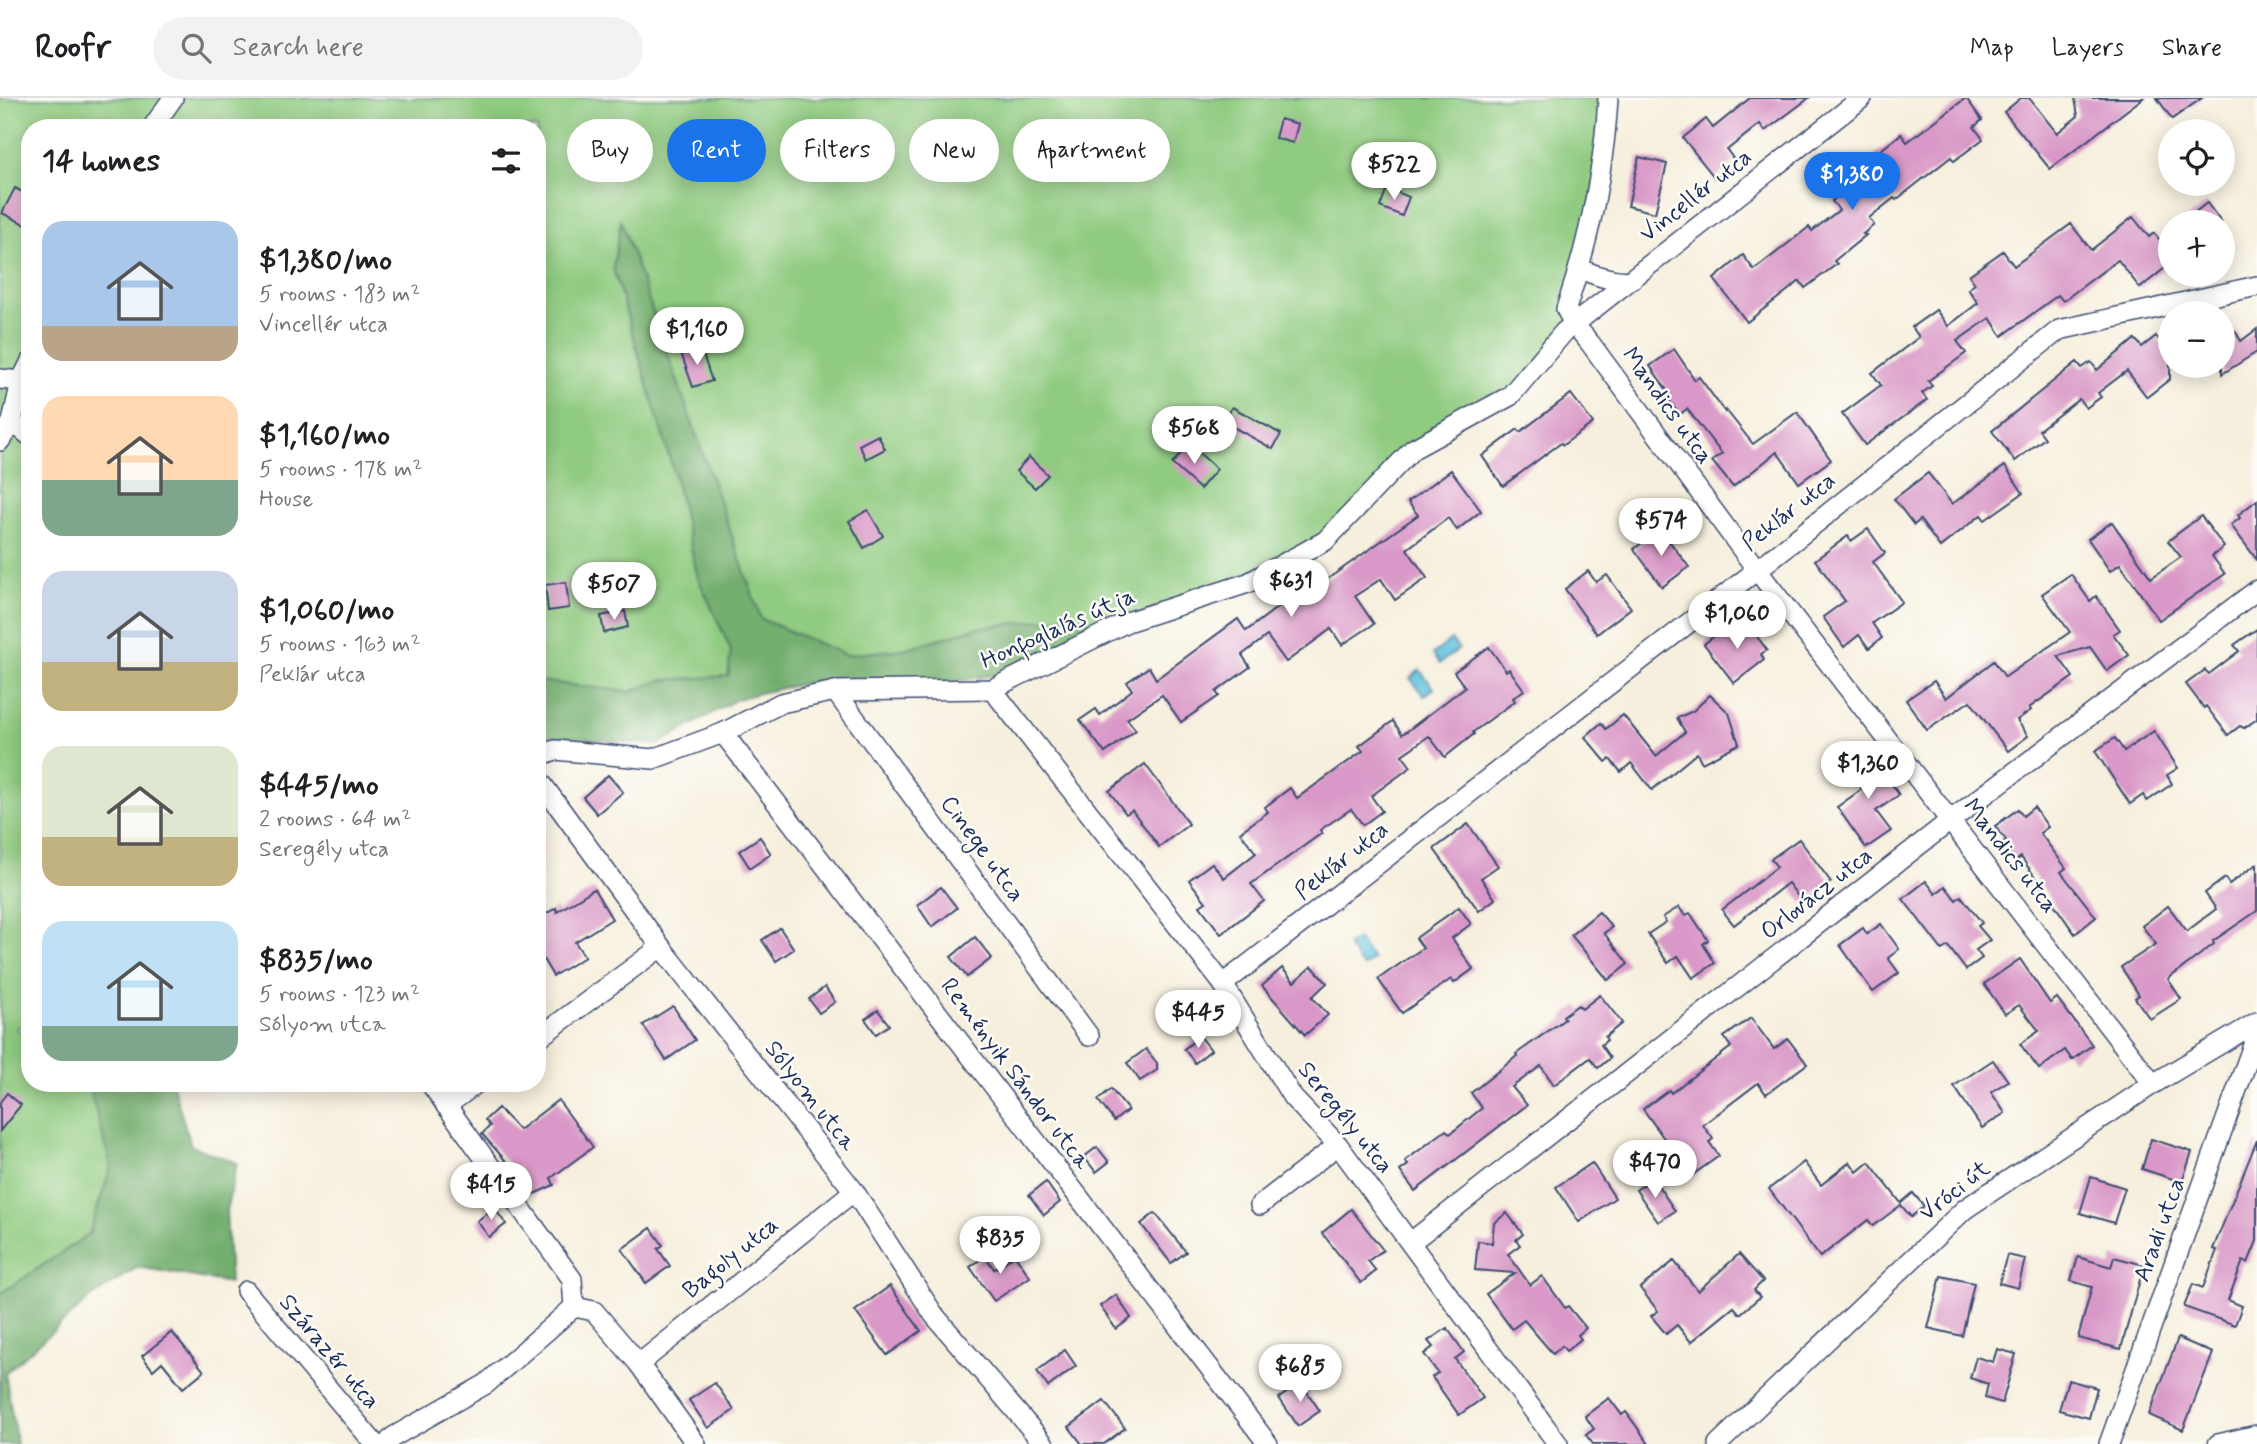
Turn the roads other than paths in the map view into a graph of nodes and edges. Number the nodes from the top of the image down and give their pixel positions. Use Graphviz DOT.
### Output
graph roads {
  1 [pos="173,98"];
  2 [pos="1608,98"];
  3 [pos="1862,98"];
  4 [pos="158,119"];
  5 [pos="1579,268"];
  6 [pos="1628,281"];
  7 [pos="2257,286"];
  8 [pos="1574,324"];
  9 [pos="21,373"];
  10 [pos="0,379"];
  11 [pos="21,390"];
  12 [pos="12,422"];
  13 [pos="21,429"];
  14 [pos="0,441"];
  15 [pos="1757,569"];
  16 [pos="2257,590"];
  17 [pos="992,689"];
  18 [pos="835,691"];
  19 [pos="723,733"];
  20 [pos="546,754"];
  21 [pos="546,789"];
  22 [pos="1951,820"];
  23 [pos="661,947"];
  24 [pos="1223,984"];
  25 [pos="2257,1022"];
  26 [pos="546,1032"];
  27 [pos="2257,1034"];
  28 [pos="1089,1036"];
  29 [pos="2153,1084"];
  30 [pos="436,1092"];
  31 [pos="465,1092"];
  32 [pos="446,1106"];
  33 [pos="1338,1145"];
  34 [pos="854,1191"];
  35 [pos="1260,1205"];
  36 [pos="1411,1242"];
  37 [pos="246,1291"];
  38 [pos="574,1307"];
  39 [pos="639,1363"];
  40 [pos="2257,1435"];
  41 [pos="375,1444"];
  42 [pos="387,1444"];
  43 [pos="696,1444"];
  44 [pos="1043,1444"];
  45 [pos="1268,1444"];
  46 [pos="1558,1444"];
  47 [pos="1718,1444"];
  48 [pos="2109,1444"];
  49 [pos="2218,1444"];
  1 -- 4 [label="street"];
  2 -- 5 [label="street"];
  3 -- 6 [label="street, Vincellér utca"];
  5 -- 6 [label="street"];
  5 -- 8 [label="street"];
  6 -- 8 [label="street, Vincellér utca"];
  7 -- 15 [label="street, Peklár utca"];
  8 -- 15 [label="street, Mandics utca"];
  8 -- 17 [label="street, Honfoglalás útja"];
  9 -- 10 [label="street"];
  11 -- 12 [label="street"];
  12 -- 13 [label="street"];
  12 -- 14 [label="street"];
  15 -- 22 [label="street, Mandics utca"];
  15 -- 24 [label="street, Peklár utca"];
  16 -- 22 [label="street, Orlovácz utca"];
  17 -- 18 [label="street, Honfoglalás útja"];
  17 -- 24 [label="street, Seregély utca"];
  18 -- 19 [label="street, Honfoglalás útja"];
  18 -- 28 [label="street, Cinege utca"];
  19 -- 20 [label="street, Honfoglalás útja"];
  19 -- 45 [label="street, Reményik Sándor utca"];
  21 -- 23 [label="street, Sólyom utca"];
  22 -- 29 [label="street, Mandics utca"];
  22 -- 36 [label="street, Orlovácz utca"];
  23 -- 26 [label="street"];
  23 -- 34 [label="street, Sólyom utca"];
  24 -- 33 [label="street, Seregély utca"];
  25 -- 29 [label="street, Vróci út"];
  27 -- 48 [label="street, Aradi utca"];
  29 -- 47 [label="street, Vróci út"];
  30 -- 32 [label="street"];
  31 -- 32 [label="street"];
  32 -- 38 [label="street"];
  33 -- 35 [label="street"];
  33 -- 36 [label="street, Seregély utca"];
  34 -- 39 [label="street, Bagoly utca"];
  34 -- 44 [label="street, Sólyom utca"];
  36 -- 46 [label="street, Seregély utca"];
  37 -- 41 [label="street, Szárazér utca"];
  38 -- 39 [label="street"];
  38 -- 42 [label="street"];
  39 -- 43 [label="street"];
  40 -- 49 [label="street"];
}
